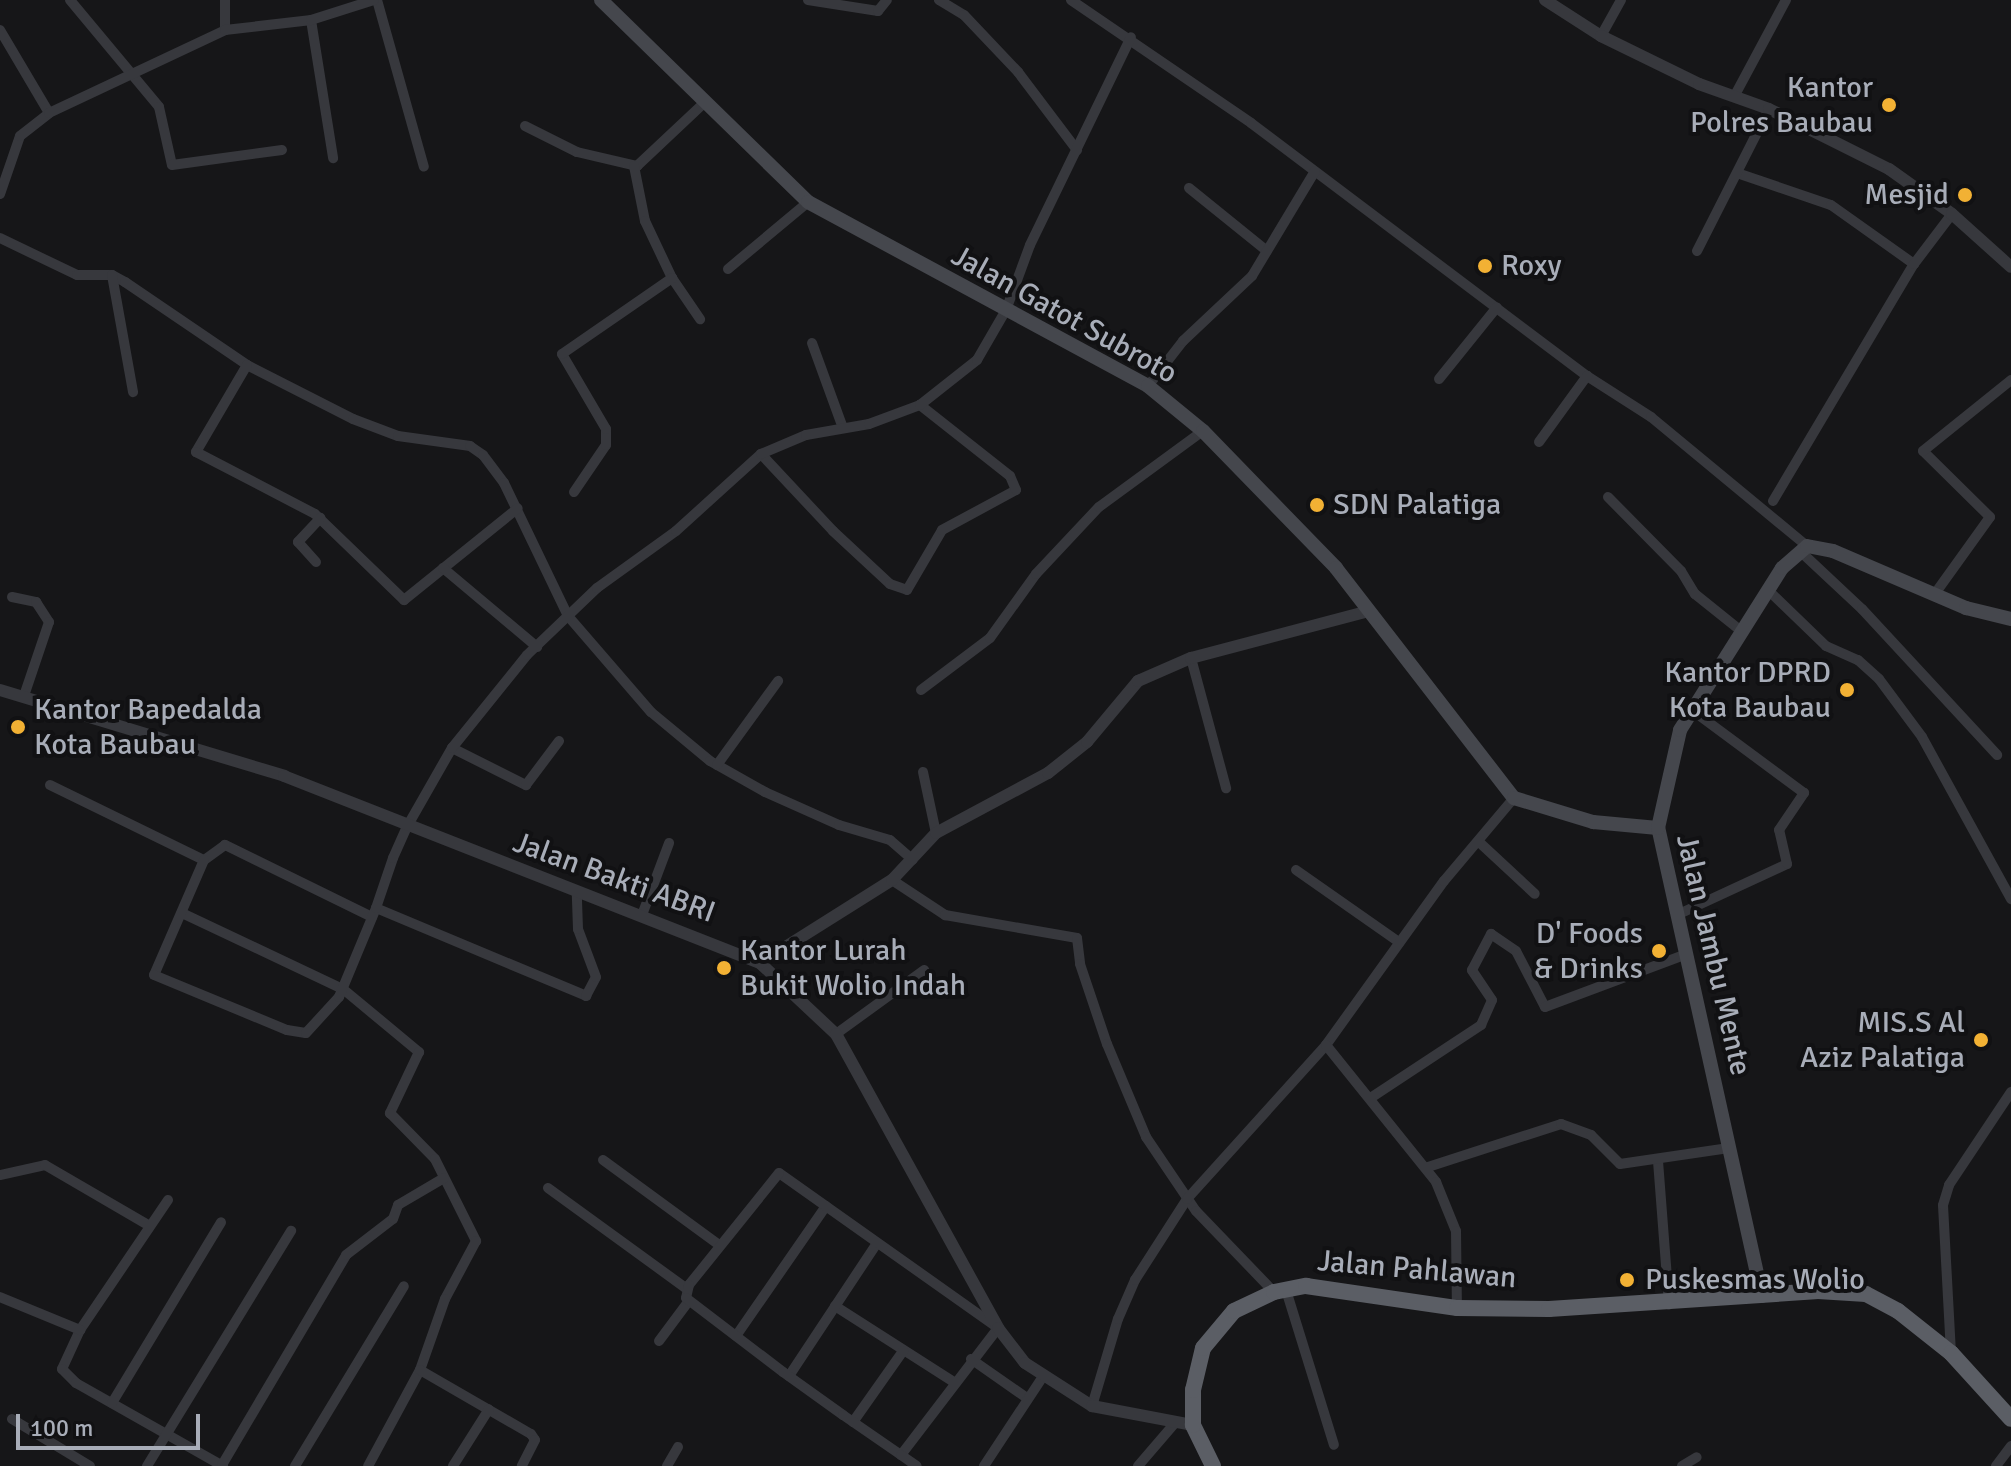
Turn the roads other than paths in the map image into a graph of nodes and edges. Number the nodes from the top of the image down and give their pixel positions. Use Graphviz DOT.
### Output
graph roads {
  1 [pos="70,0"];
  2 [pos="225,0"];
  3 [pos="376,0"];
  4 [pos="601,0"];
  5 [pos="808,0"];
  6 [pos="887,0"];
  7 [pos="939,0"];
  8 [pos="1071,0"];
  9 [pos="1545,0"];
  10 [pos="1621,0"];
  11 [pos="1786,0"];
  12 [pos="311,20"];
  13 [pos="0,30"];
  14 [pos="225,30"];
  15 [pos="1601,36"];
  16 [pos="1131,37"];
  17 [pos="130,72"];
  18 [pos="1735,95"];
  19 [pos="703,104"];
  20 [pos="1769,109"];
  21 [pos="49,113"];
  22 [pos="525,126"];
  23 [pos="282,150"];
  24 [pos="1077,150"];
  25 [pos="4,155"];
  26 [pos="333,158"];
  27 [pos="634,166"];
  28 [pos="424,167"];
  29 [pos="1315,171"];
  30 [pos="1737,173"];
  31 [pos="1189,188"];
  32 [pos="0,194"];
  33 [pos="808,202"];
  34 [pos="1952,214"];
  35 [pos="0,238"];
  36 [pos="1267,251"];
  37 [pos="1697,251"];
  38 [pos="1914,264"];
  39 [pos="2011,267"];
  40 [pos="728,269"];
  41 [pos="112,275"];
  42 [pos="672,278"];
  43 [pos="1497,307"];
  44 [pos="1006,310"];
  45 [pos="700,319"];
  46 [pos="812,343"];
  47 [pos="247,365"];
  48 [pos="1587,376"];
  49 [pos="1439,379"];
  50 [pos="2011,380"];
  51 [pos="1148,386"];
  52 [pos="133,392"];
  53 [pos="920,405"];
  54 [pos="843,428"];
  55 [pos="1203,431"];
  56 [pos="1539,442"];
  57 [pos="761,454"];
  58 [pos="574,492"];
  59 [pos="1608,497"];
  60 [pos="1773,501"];
  61 [pos="518,508"];
  62 [pos="320,518"];
  63 [pos="1804,549"];
  64 [pos="316,562"];
  65 [pos="443,568"];
  66 [pos="1768,590"];
  67 [pos="1934,595"];
  68 [pos="12,597"];
  69 [pos="1369,611"];
  70 [pos="568,616"];
  71 [pos="2011,619"];
  72 [pos="1741,631"];
  73 [pos="537,647"];
  74 [pos="1191,658"];
  75 [pos="778,681"];
  76 [pos="0,690"];
  77 [pos="921,690"];
  78 [pos="24,696"];
  79 [pos="1692,710"];
  80 [pos="559,741"];
  81 [pos="452,748"];
  82 [pos="1997,755"];
  83 [pos="717,765"];
  84 [pos="923,772"];
  85 [pos="50,785"];
  86 [pos="1226,788"];
  87 [pos="1514,798"];
  88 [pos="408,825"];
  89 [pos="1658,828"];
  90 [pos="936,833"];
  91 [pos="1479,842"];
  92 [pos="669,843"];
  93 [pos="204,860"];
  94 [pos="913,860"];
  95 [pos="1296,870"];
  96 [pos="892,880"];
  97 [pos="577,892"];
  98 [pos="1535,894"];
  99 [pos="2011,899"];
  100 [pos="374,912"];
  101 [pos="184,914"];
  102 [pos="1679,914"];
  103 [pos="642,915"];
  104 [pos="1399,942"];
  105 [pos="1687,954"];
  106 [pos="760,963"];
  107 [pos="924,970"];
  108 [pos="343,989"];
  109 [pos="836,1034"];
  110 [pos="1326,1045"];
  111 [pos="2011,1092"];
  112 [pos="1372,1097"];
  113 [pos="1729,1148"];
  114 [pos="603,1160"];
  115 [pos="1658,1161"];
  116 [pos="1428,1167"];
  117 [pos="0,1175"];
  118 [pos="444,1178"];
  119 [pos="548,1188"];
  120 [pos="1187,1199"];
  121 [pos="168,1200"];
  122 [pos="826,1206"];
  123 [pos="221,1222"];
  124 [pos="150,1226"];
  125 [pos="291,1231"];
  126 [pos="877,1243"];
  127 [pos="719,1245"];
  128 [pos="404,1286"];
  129 [pos="687,1289"];
  130 [pos="1280,1291"];
  131 [pos="1762,1296"];
  132 [pos="0,1297"];
  133 [pos="688,1302"];
  134 [pos="1669,1305"];
  135 [pos="835,1306"];
  136 [pos="1457,1308"];
  137 [pos="998,1328"];
  138 [pos="80,1330"];
  139 [pos="736,1336"];
  140 [pos="659,1341"];
  141 [pos="903,1351"];
  142 [pos="1951,1353"];
  143 [pos="971,1359"];
  144 [pos="420,1370"];
  145 [pos="789,1376"];
  146 [pos="1042,1378"];
  147 [pos="954,1382"];
  148 [pos="1027,1398"];
  149 [pos="112,1403"];
  150 [pos="1092,1406"];
  151 [pos="489,1409"];
  152 [pos="12,1419"];
  153 [pos="2011,1419"];
  154 [pos="853,1422"];
  155 [pos="1175,1423"];
  156 [pos="1193,1425"];
  157 [pos="166,1431"];
  158 [pos="1334,1445"];
  159 [pos="2011,1446"];
  160 [pos="678,1447"];
  161 [pos="901,1455"];
  162 [pos="1697,1457"];
  163 [pos="222,1465"];
  164 [pos="90,1466"];
  165 [pos="147,1466"];
  166 [pos="295,1466"];
  167 [pos="368,1466"];
  168 [pos="453,1466"];
  169 [pos="522,1466"];
  170 [pos="667,1466"];
  171 [pos="917,1466"];
  172 [pos="984,1466"];
  173 [pos="1138,1466"];
  174 [pos="1213,1466"];
  175 [pos="1682,1466"];
  176 [pos="1996,1466"];
  1 -- 17 [label="street"];
  2 -- 14 [label="street"];
  3 -- 12 [label="street"];
  3 -- 28 [label="street"];
  4 -- 19 [label="main road, Jalan Gatot Subroto"];
  5 -- 6 [label="street"];
  7 -- 24 [label="street"];
  8 -- 16 [label="street"];
  9 -- 15 [label="street"];
  10 -- 15 [label="street"];
  11 -- 18 [label="street"];
  12 -- 14 [label="street"];
  12 -- 26 [label="street"];
  13 -- 21 [label="street"];
  14 -- 17 [label="street"];
  15 -- 18 [label="street"];
  16 -- 24 [label="street"];
  16 -- 29 [label="street"];
  17 -- 21 [label="street"];
  17 -- 23 [label="street"];
  18 -- 20 [label="street"];
  19 -- 27 [label="street"];
  19 -- 33 [label="main road, Jalan Gatot Subroto"];
  20 -- 30 [label="street"];
  20 -- 34 [label="street"];
  21 -- 25 [label="street"];
  22 -- 27 [label="street"];
  24 -- 44 [label="street"];
  25 -- 32 [label="street"];
  27 -- 42 [label="street"];
  29 -- 36 [label="street"];
  29 -- 43 [label="street"];
  30 -- 37 [label="street"];
  30 -- 38 [label="street"];
  31 -- 36 [label="street"];
  33 -- 40 [label="street"];
  33 -- 44 [label="main road, Jalan Gatot Subroto"];
  34 -- 38 [label="street"];
  34 -- 39 [label="street"];
  35 -- 41 [label="street"];
  36 -- 51 [label="street"];
  38 -- 60 [label="street"];
  41 -- 47 [label="street"];
  41 -- 52 [label="street"];
  42 -- 45 [label="street"];
  42 -- 58 [label="street"];
  43 -- 48 [label="street"];
  43 -- 49 [label="street"];
  44 -- 51 [label="main road, Jalan Gatot Subroto"];
  44 -- 53 [label="street"];
  46 -- 54 [label="street"];
  47 -- 61 [label="street"];
  47 -- 62 [label="street"];
  48 -- 56 [label="street"];
  48 -- 63 [label="street"];
  50 -- 67 [label="street"];
  51 -- 55 [label="main road, Jalan Gatot Subroto"];
  53 -- 54 [label="street"];
  53 -- 57 [label="street"];
  54 -- 57 [label="street"];
  55 -- 69 [label="main road, Jalan Gatot Subroto"];
  55 -- 77 [label="street"];
  57 -- 70 [label="street"];
  59 -- 72 [label="street"];
  61 -- 65 [label="street"];
  61 -- 70 [label="street"];
  62 -- 64 [label="street"];
  62 -- 65 [label="street"];
  63 -- 66 [label="main road, Jalan Jambu Mente"];
  63 -- 67 [label="main road"];
  63 -- 82 [label="street"];
  65 -- 73 [label="street"];
  66 -- 72 [label="main road, Jalan Jambu Mente"];
  66 -- 99 [label="street"];
  67 -- 71 [label="main road"];
  68 -- 78 [label="street"];
  69 -- 74 [label="street"];
  69 -- 87 [label="main road, Jalan Gatot Subroto"];
  70 -- 73 [label="street"];
  70 -- 83 [label="street"];
  72 -- 79 [label="main road, Jalan Jambu Mente"];
  73 -- 81 [label="street"];
  74 -- 86 [label="street"];
  74 -- 90 [label="street"];
  75 -- 83 [label="street"];
  76 -- 78 [label="street, Jalan Bakti ABRI"];
  78 -- 88 [label="street, Jalan Bakti ABRI"];
  79 -- 89 [label="main road, Jalan Jambu Mente"];
  79 -- 102 [label="street"];
  80 -- 81 [label="street"];
  81 -- 88 [label="street"];
  83 -- 94 [label="street"];
  84 -- 90 [label="street"];
  85 -- 93 [label="street"];
  87 -- 89 [label="main road"];
  87 -- 91 [label="street"];
  88 -- 97 [label="street, Jalan Bakti ABRI"];
  88 -- 100 [label="street"];
  89 -- 102 [label="main road, Jalan Jambu Mente"];
  90 -- 94 [label="street"];
  91 -- 98 [label="street"];
  91 -- 104 [label="street"];
  92 -- 103 [label="street"];
  93 -- 100 [label="street"];
  93 -- 101 [label="street"];
  94 -- 96 [label="street"];
  95 -- 104 [label="street"];
  96 -- 106 [label="street"];
  96 -- 120 [label="street"];
  97 -- 100 [label="street"];
  97 -- 103 [label="street, Jalan Bakti ABRI"];
  100 -- 108 [label="street"];
  101 -- 108 [label="street"];
  101 -- 108 [label="street"];
  102 -- 105 [label="main road, Jalan Jambu Mente"];
  103 -- 106 [label="street, Jalan Bakti ABRI"];
  104 -- 110 [label="street"];
  105 -- 112 [label="street"];
  105 -- 113 [label="main road, Jalan Jambu Mente"];
  106 -- 109 [label="street, Jalan Bakti ABRI"];
  107 -- 109 [label="street"];
  108 -- 118 [label="street"];
  109 -- 137 [label="street, Jalan Bakti ABRI"];
  110 -- 112 [label="street"];
  110 -- 120 [label="street"];
  111 -- 142 [label="street"];
  112 -- 116 [label="street"];
  113 -- 115 [label="street"];
  113 -- 131 [label="main road, Jalan Jambu Mente"];
  114 -- 127 [label="street"];
  115 -- 116 [label="street"];
  115 -- 134 [label="street"];
  116 -- 136 [label="street"];
  117 -- 124 [label="street"];
  118 -- 144 [label="street"];
  118 -- 163 [label="street"];
  119 -- 129 [label="street"];
  120 -- 130 [label="street"];
  120 -- 150 [label="street"];
  121 -- 124 [label="street"];
  122 -- 126 [label="street"];
  122 -- 127 [label="street"];
  122 -- 139 [label="street"];
  123 -- 149 [label="street"];
  124 -- 138 [label="street"];
  125 -- 157 [label="street"];
  126 -- 135 [label="street"];
  126 -- 137 [label="street"];
  127 -- 129 [label="street"];
  128 -- 166 [label="street"];
  129 -- 133 [label="street"];
  130 -- 136 [label="highway, Jalan Pahlawan"];
  130 -- 156 [label="highway, Jalan Pahlawan"];
  130 -- 158 [label="street"];
  131 -- 134 [label="highway, Jalan Pahlawan"];
  131 -- 142 [label="highway, Jalan Pahlawan"];
  132 -- 138 [label="street"];
  133 -- 139 [label="street"];
  133 -- 140 [label="street"];
  134 -- 136 [label="highway, Jalan Pahlawan"];
  135 -- 141 [label="street"];
  135 -- 145 [label="street"];
  137 -- 143 [label="street"];
  137 -- 146 [label="street, Jalan Bakti ABRI"];
  138 -- 149 [label="street"];
  139 -- 145 [label="street"];
  141 -- 147 [label="street"];
  141 -- 154 [label="street"];
  142 -- 153 [label="highway, Jalan Pahlawan"];
  143 -- 147 [label="street"];
  143 -- 148 [label="street"];
  144 -- 151 [label="street"];
  144 -- 167 [label="street"];
  145 -- 154 [label="street"];
  146 -- 148 [label="street"];
  146 -- 150 [label="street, Jalan Bakti ABRI"];
  147 -- 161 [label="street"];
  148 -- 172 [label="street"];
  149 -- 157 [label="street"];
  150 -- 155 [label="street, Jalan Bakti ABRI"];
  151 -- 168 [label="street"];
  151 -- 169 [label="street"];
  152 -- 164 [label="street"];
  154 -- 161 [label="street"];
  155 -- 156 [label="street, Jalan Bakti ABRI"];
  155 -- 173 [label="street"];
  156 -- 174 [label="highway, Jalan Pahlawan"];
  157 -- 163 [label="street"];
  157 -- 165 [label="street"];
  159 -- 176 [label="street"];
  160 -- 170 [label="street"];
  161 -- 171 [label="street"];
  162 -- 175 [label="street"];
}
